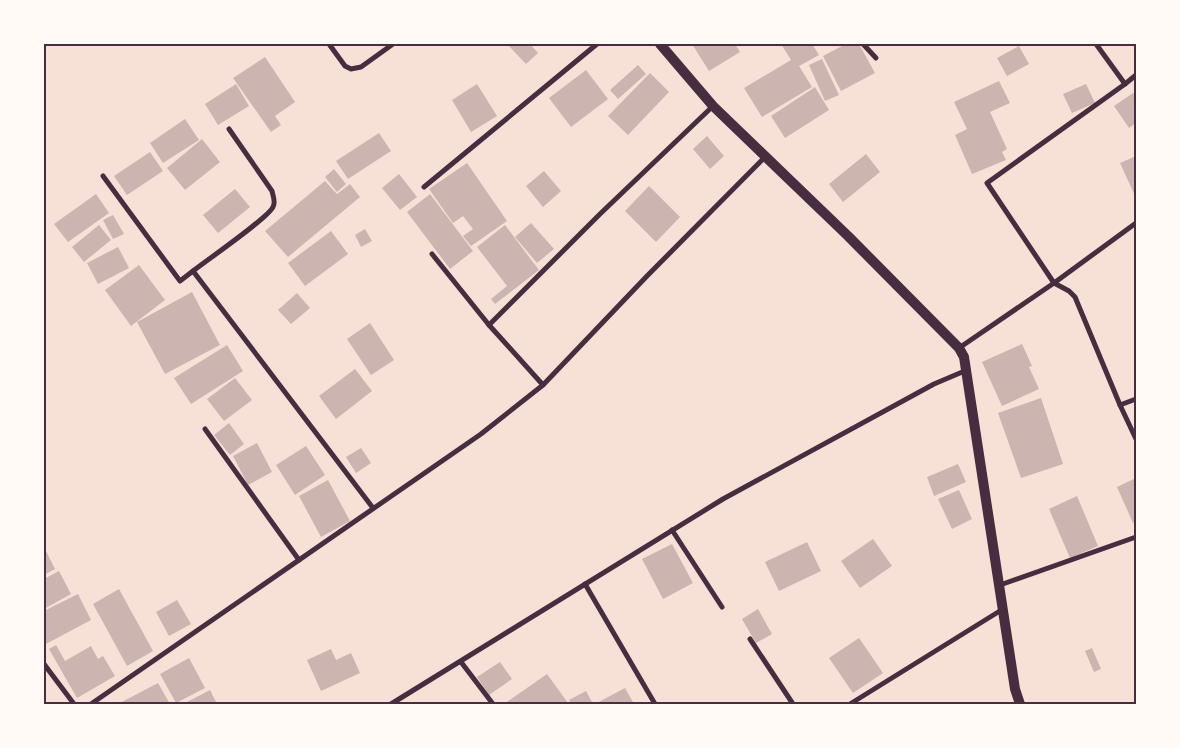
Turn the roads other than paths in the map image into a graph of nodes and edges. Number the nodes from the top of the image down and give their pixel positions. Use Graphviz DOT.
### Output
graph roads {
  1 [pos="329,44"];
  2 [pos="392,44"];
  3 [pos="597,44"];
  4 [pos="660,44"];
  5 [pos="864,44"];
  6 [pos="1096,44"];
  7 [pos="876,58"];
  8 [pos="1136,75"];
  9 [pos="1125,84"];
  10 [pos="713,106"];
  11 [pos="229,129"];
  12 [pos="765,157"];
  13 [pos="103,176"];
  14 [pos="424,187"];
  15 [pos="1136,223"];
  16 [pos="432,254"];
  17 [pos="193,271"];
  18 [pos="1054,283"];
  19 [pos="489,325"];
  20 [pos="959,348"];
  21 [pos="967,370"];
  22 [pos="543,385"];
  23 [pos="1136,399"];
  24 [pos="1120,405"];
  25 [pos="206,429"];
  26 [pos="1136,439"];
  27 [pos="373,508"];
  28 [pos="672,530"];
  29 [pos="1136,537"];
  30 [pos="299,560"];
  31 [pos="585,584"];
  32 [pos="1000,585"];
  33 [pos="722,607"];
  34 [pos="1004,608"];
  35 [pos="750,639"];
  36 [pos="461,662"];
  37 [pos="44,664"];
  38 [pos="74,704"];
  39 [pos="91,704"];
  40 [pos="391,704"];
  41 [pos="493,704"];
  42 [pos="655,704"];
  43 [pos="793,704"];
  44 [pos="850,704"];
  45 [pos="1020,704"];
  1 -- 2 [label="street"];
  3 -- 14 [label="street"];
  4 -- 10 [label="main road"];
  5 -- 7 [label="street"];
  6 -- 9 [label="street"];
  8 -- 9 [label="street"];
  9 -- 18 [label="street"];
  10 -- 12 [label="main road"];
  10 -- 19 [label="street"];
  11 -- 17 [label="street"];
  12 -- 20 [label="main road"];
  12 -- 22 [label="street"];
  13 -- 17 [label="street"];
  15 -- 18 [label="street"];
  16 -- 19 [label="street"];
  17 -- 27 [label="street"];
  18 -- 20 [label="street"];
  18 -- 24 [label="street"];
  19 -- 22 [label="street"];
  20 -- 21 [label="main road"];
  21 -- 28 [label="street"];
  21 -- 32 [label="main road"];
  22 -- 27 [label="street"];
  23 -- 24 [label="street"];
  24 -- 26 [label="street"];
  25 -- 30 [label="street"];
  27 -- 30 [label="street"];
  28 -- 31 [label="street"];
  28 -- 33 [label="street"];
  29 -- 32 [label="street"];
  30 -- 39 [label="street"];
  31 -- 36 [label="street"];
  31 -- 42 [label="street"];
  32 -- 34 [label="main road"];
  34 -- 44 [label="street"];
  34 -- 45 [label="main road"];
  35 -- 43 [label="street"];
  36 -- 40 [label="street"];
  36 -- 41 [label="street"];
  37 -- 38 [label="street"];
}
